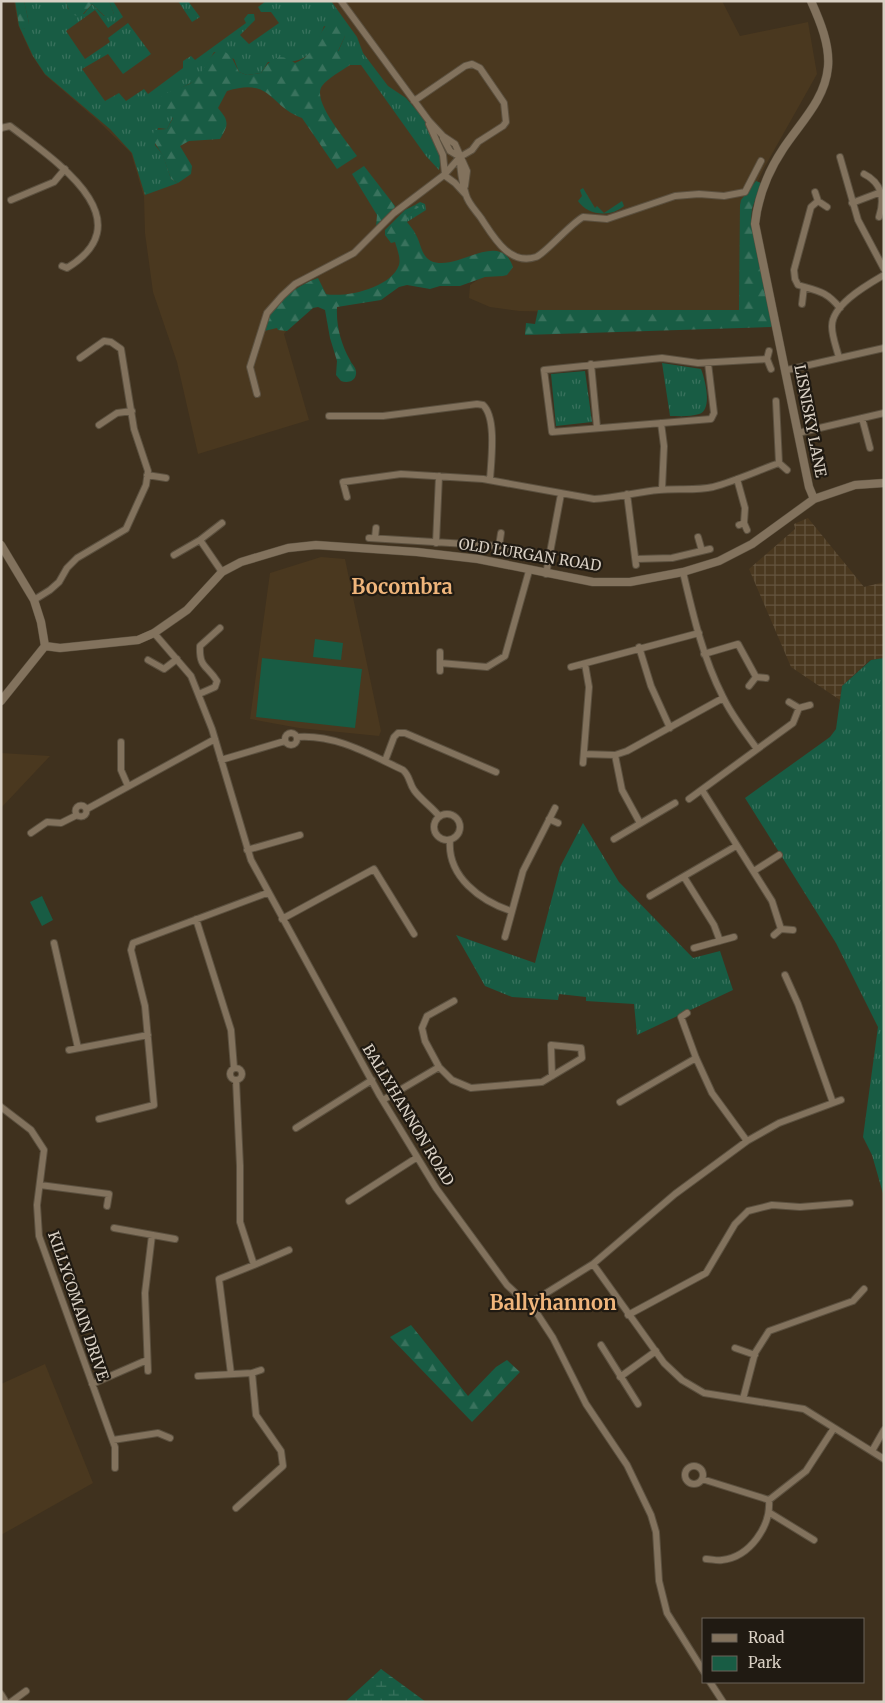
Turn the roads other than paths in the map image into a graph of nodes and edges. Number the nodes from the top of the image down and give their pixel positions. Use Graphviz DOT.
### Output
graph roads {
  1 [pos="341,1"];
  2 [pos="811,1"];
  3 [pos="414,101"];
  4 [pos="429,120"];
  5 [pos="1,128"];
  6 [pos="460,157"];
  7 [pos="840,158"];
  8 [pos="761,162"];
  9 [pos="65,169"];
  10 [pos="864,174"];
  11 [pos="444,175"];
  12 [pos="815,192"];
  13 [pos="881,192"];
  14 [pos="466,195"];
  15 [pos="10,200"];
  16 [pos="818,201"];
  17 [pos="852,203"];
  18 [pos="827,207"];
  19 [pos="880,217"];
  20 [pos="62,266"];
  21 [pos="884,269"];
  22 [pos="884,276"];
  23 [pos="804,286"];
  24 [pos="802,304"];
  25 [pos="840,308"];
  26 [pos="884,348"];
  27 [pos="769,351"];
  28 [pos="80,358"];
  29 [pos="839,358"];
  30 [pos="767,359"];
  31 [pos="708,363"];
  32 [pos="591,364"];
  33 [pos="771,369"];
  34 [pos="787,370"];
  35 [pos="257,394"];
  36 [pos="774,405"];
  37 [pos="132,411"];
  38 [pos="884,413"];
  39 [pos="329,416"];
  40 [pos="862,418"];
  41 [pos="661,423"];
  42 [pos="99,425"];
  43 [pos="597,427"];
  44 [pos="798,433"];
  45 [pos="870,448"];
  46 [pos="779,463"];
  47 [pos="787,470"];
  48 [pos="147,475"];
  49 [pos="439,476"];
  50 [pos="166,478"];
  51 [pos="737,479"];
  52 [pos="490,480"];
  53 [pos="884,484"];
  54 [pos="662,489"];
  55 [pos="561,494"];
  56 [pos="627,494"];
  57 [pos="347,497"];
  58 [pos="814,499"];
  59 [pos="222,523"];
  60 [pos="744,526"];
  61 [pos="376,528"];
  62 [pos="501,533"];
  63 [pos="698,537"];
  64 [pos="200,540"];
  65 [pos="436,543"];
  66 [pos="1,545"];
  67 [pos="499,546"];
  68 [pos="710,549"];
  69 [pos="508,550"];
  70 [pos="702,551"];
  71 [pos="174,555"];
  72 [pos="530,570"];
  73 [pos="222,572"];
  74 [pos="683,572"];
  75 [pos="546,574"];
  76 [pos="34,600"];
  77 [pos="220,628"];
  78 [pos="154,633"];
  79 [pos="698,633"];
  80 [pos="45,646"];
  81 [pos="639,647"];
  82 [pos="440,652"];
  83 [pos="704,654"];
  84 [pos="177,659"];
  85 [pos="148,660"];
  86 [pos="585,664"];
  87 [pos="571,667"];
  88 [pos="756,677"];
  89 [pos="766,678"];
  90 [pos="749,686"];
  91 [pos="199,694"];
  92 [pos="723,698"];
  93 [pos="1,702"];
  94 [pos="789,702"];
  95 [pos="810,705"];
  96 [pos="799,708"];
  97 [pos="670,728"];
  98 [pos="215,738"];
  99 [pos="121,742"];
  100 [pos="757,749"];
  101 [pos="584,754"];
  102 [pos="615,756"];
  103 [pos="221,760"];
  104 [pos="384,761"];
  105 [pos="584,763"];
  106 [pos="496,772"];
  107 [pos="128,786"];
  108 [pos="702,790"];
  109 [pos="689,799"];
  110 [pos="675,802"];
  111 [pos="555,808"];
  112 [pos="439,816"];
  113 [pos="549,818"];
  114 [pos="558,823"];
  115 [pos="640,823"];
  116 [pos="31,833"];
  117 [pos="300,835"];
  118 [pos="614,839"];
  119 [pos="450,840"];
  120 [pos="736,846"];
  121 [pos="247,850"];
  122 [pos="779,855"];
  123 [pos="754,871"];
  124 [pos="684,877"];
  125 [pos="267,893"];
  126 [pos="650,896"];
  127 [pos="511,911"];
  128 [pos="196,919"];
  129 [pos="282,919"];
  130 [pos="781,930"];
  131 [pos="793,930"];
  132 [pos="414,934"];
  133 [pos="774,935"];
  134 [pos="505,937"];
  135 [pos="734,937"];
  136 [pos="720,941"];
  137 [pos="54,943"];
  138 [pos="694,948"];
  139 [pos="785,975"];
  140 [pos="797,978"];
  141 [pos="789,982"];
  142 [pos="454,1001"];
  143 [pos="687,1013"];
  144 [pos="148,1035"];
  145 [pos="78,1048"];
  146 [pos="69,1050"];
  147 [pos="696,1058"];
  148 [pos="439,1066"];
  149 [pos="552,1076"];
  150 [pos="372,1080"];
  151 [pos="383,1100"];
  152 [pos="840,1100"];
  153 [pos="620,1102"];
  154 [pos="833,1103"];
  155 [pos="1,1107"];
  156 [pos="99,1119"];
  157 [pos="296,1128"];
  158 [pos="747,1141"];
  159 [pos="416,1158"];
  160 [pos="40,1185"];
  161 [pos="349,1201"];
  162 [pos="850,1203"];
  163 [pos="107,1206"];
  164 [pos="114,1228"];
  165 [pos="152,1234"];
  166 [pos="175,1239"];
  167 [pos="289,1250"];
  168 [pos="254,1264"];
  169 [pos="593,1264"];
  170 [pos="864,1289"];
  171 [pos="527,1305"];
  172 [pos="628,1315"];
  173 [pos="602,1345"];
  174 [pos="734,1348"];
  175 [pos="656,1351"];
  176 [pos="755,1355"];
  177 [pos="147,1360"];
  178 [pos="260,1370"];
  179 [pos="148,1371"];
  180 [pos="252,1373"];
  181 [pos="230,1374"];
  182 [pos="198,1376"];
  183 [pos="620,1377"];
  184 [pos="92,1384"];
  185 [pos="743,1399"];
  186 [pos="638,1404"];
  187 [pos="834,1428"];
  188 [pos="884,1430"];
  189 [pos="170,1438"];
  190 [pos="113,1440"];
  191 [pos="872,1451"];
  192 [pos="884,1459"];
  193 [pos="115,1468"];
  194 [pos="702,1479"];
  195 [pos="769,1500"];
  196 [pos="236,1508"];
  197 [pos="770,1513"];
  198 [pos="814,1540"];
  199 [pos="706,1559"];
  200 [pos="702,1669"];
  201 [pos="711,1683"];
  202 [pos="26,1691"];
  203 [pos="1,1694"];
  204 [pos="6,1702"];
  205 [pos="11,1702"];
  206 [pos="723,1702"];
  1 -- 3 [label="street"];
  2 -- 34 [label="street, LISNISKY LANE"];
  3 -- 4 [label="street"];
  3 -- 6 [label="street"];
  4 -- 6 [label="street"];
  4 -- 11 [label="street"];
  5 -- 9 [label="street"];
  6 -- 11 [label="street"];
  6 -- 14 [label="street"];
  7 -- 17 [label="street"];
  8 -- 14 [label="street"];
  9 -- 15 [label="street"];
  9 -- 20 [label="street"];
  10 -- 13 [label="street"];
  11 -- 14 [label="street"];
  11 -- 35 [label="street"];
  12 -- 16 [label="street"];
  13 -- 17 [label="street"];
  13 -- 19 [label="street"];
  16 -- 18 [label="street"];
  16 -- 23 [label="street"];
  17 -- 21 [label="street"];
  22 -- 25 [label="street"];
  23 -- 24 [label="street"];
  23 -- 25 [label="street"];
  25 -- 29 [label="street"];
  26 -- 29 [label="street"];
  27 -- 30 [label="street"];
  28 -- 37 [label="street"];
  29 -- 34 [label="street"];
  30 -- 31 [label="street"];
  30 -- 33 [label="street"];
  31 -- 32 [label="street"];
  31 -- 41 [label="street"];
  32 -- 43 [label="street"];
  32 -- 43 [label="street"];
  34 -- 44 [label="street, LISNISKY LANE"];
  36 -- 46 [label="street"];
  37 -- 42 [label="street"];
  37 -- 48 [label="street"];
  38 -- 40 [label="street"];
  39 -- 52 [label="street"];
  40 -- 44 [label="street"];
  40 -- 45 [label="street"];
  41 -- 43 [label="street"];
  41 -- 54 [label="street"];
  44 -- 58 [label="street, LISNISKY LANE"];
  46 -- 47 [label="street"];
  46 -- 51 [label="street"];
  48 -- 50 [label="street"];
  48 -- 76 [label="street"];
  49 -- 52 [label="street"];
  49 -- 57 [label="street"];
  49 -- 65 [label="street"];
  51 -- 54 [label="street"];
  51 -- 60 [label="street"];
  52 -- 55 [label="street"];
  53 -- 58 [label="street, OLD LURGAN ROAD"];
  54 -- 56 [label="street"];
  55 -- 56 [label="street"];
  55 -- 75 [label="street"];
  56 -- 70 [label="street"];
  58 -- 74 [label="street, OLD LURGAN ROAD"];
  59 -- 64 [label="street"];
  61 -- 65 [label="street"];
  62 -- 67 [label="street"];
  63 -- 70 [label="street"];
  64 -- 71 [label="street"];
  64 -- 73 [label="street"];
  65 -- 67 [label="street"];
  66 -- 76 [label="street"];
  67 -- 69 [label="street"];
  68 -- 70 [label="street"];
  72 -- 73 [label="street, OLD LURGAN ROAD"];
  72 -- 75 [label="street, OLD LURGAN ROAD"];
  72 -- 82 [label="street"];
  73 -- 78 [label="street, OLD LURGAN ROAD"];
  74 -- 75 [label="street, OLD LURGAN ROAD"];
  74 -- 79 [label="street"];
  76 -- 80 [label="street"];
  77 -- 91 [label="street"];
  78 -- 80 [label="street, OLD LURGAN ROAD"];
  78 -- 84 [label="street, BALLYHANNON ROAD"];
  79 -- 81 [label="street"];
  79 -- 83 [label="street"];
  80 -- 93 [label="street"];
  81 -- 86 [label="street"];
  81 -- 97 [label="street"];
  83 -- 88 [label="street"];
  83 -- 92 [label="street"];
  84 -- 85 [label="street"];
  84 -- 91 [label="street, BALLYHANNON ROAD"];
  86 -- 87 [label="street"];
  86 -- 101 [label="street"];
  88 -- 89 [label="street"];
  88 -- 90 [label="street"];
  91 -- 98 [label="street, BALLYHANNON ROAD"];
  92 -- 97 [label="street"];
  92 -- 100 [label="street"];
  94 -- 96 [label="street"];
  95 -- 96 [label="street"];
  96 -- 100 [label="street"];
  97 -- 102 [label="street"];
  98 -- 103 [label="street, BALLYHANNON ROAD"];
  98 -- 107 [label="street"];
  99 -- 107 [label="street"];
  100 -- 108 [label="street"];
  101 -- 102 [label="street"];
  101 -- 105 [label="street"];
  102 -- 115 [label="street"];
  103 -- 104 [label="street"];
  103 -- 121 [label="street, BALLYHANNON ROAD"];
  104 -- 106 [label="street"];
  104 -- 112 [label="street"];
  107 -- 116 [label="street"];
  108 -- 109 [label="street"];
  108 -- 120 [label="street"];
  110 -- 115 [label="street"];
  111 -- 113 [label="street"];
  112 -- 119 [label="street"];
  112 -- 119 [label="street"];
  113 -- 114 [label="street"];
  113 -- 127 [label="street"];
  115 -- 118 [label="street"];
  117 -- 121 [label="street"];
  119 -- 127 [label="street"];
  120 -- 123 [label="street"];
  120 -- 124 [label="street"];
  121 -- 125 [label="street, BALLYHANNON ROAD"];
  122 -- 123 [label="street"];
  123 -- 130 [label="street"];
  124 -- 126 [label="street"];
  124 -- 136 [label="street"];
  125 -- 128 [label="street"];
  125 -- 129 [label="street, BALLYHANNON ROAD"];
  127 -- 134 [label="street"];
  128 -- 144 [label="street"];
  128 -- 168 [label="street"];
  129 -- 132 [label="street"];
  129 -- 150 [label="street, BALLYHANNON ROAD"];
  130 -- 131 [label="street"];
  130 -- 133 [label="street"];
  135 -- 136 [label="street"];
  136 -- 138 [label="street"];
  137 -- 145 [label="street"];
  139 -- 141 [label="street"];
  140 -- 141 [label="street"];
  141 -- 154 [label="street"];
  142 -- 148 [label="street"];
  143 -- 147 [label="street"];
  144 -- 145 [label="street"];
  144 -- 156 [label="street"];
  145 -- 146 [label="street"];
  147 -- 153 [label="street"];
  147 -- 158 [label="street"];
  148 -- 149 [label="street"];
  148 -- 151 [label="street"];
  149 -- 149 [label="street"];
  150 -- 151 [label="street, BALLYHANNON ROAD"];
  150 -- 157 [label="street"];
  151 -- 159 [label="street, BALLYHANNON ROAD"];
  152 -- 154 [label="street"];
  154 -- 158 [label="street"];
  155 -- 160 [label="street, KILLYCOMAIN DRIVE"];
  158 -- 169 [label="street"];
  159 -- 161 [label="street"];
  159 -- 171 [label="street, BALLYHANNON ROAD"];
  160 -- 163 [label="street"];
  160 -- 184 [label="street, KILLYCOMAIN DRIVE"];
  162 -- 172 [label="street"];
  164 -- 165 [label="street"];
  165 -- 166 [label="street"];
  165 -- 177 [label="street"];
  167 -- 168 [label="street"];
  168 -- 181 [label="street"];
  169 -- 171 [label="street"];
  169 -- 172 [label="street"];
  170 -- 176 [label="street"];
  171 -- 200 [label="street, BALLYHANNON ROAD"];
  172 -- 175 [label="street"];
  173 -- 183 [label="street"];
  174 -- 176 [label="street"];
  175 -- 183 [label="street"];
  175 -- 185 [label="street"];
  176 -- 185 [label="street"];
  177 -- 179 [label="street"];
  177 -- 184 [label="street"];
  178 -- 180 [label="street"];
  180 -- 181 [label="street"];
  180 -- 196 [label="street"];
  181 -- 182 [label="street"];
  183 -- 186 [label="street"];
  184 -- 190 [label="street, KILLYCOMAIN DRIVE"];
  185 -- 187 [label="street"];
  187 -- 191 [label="street"];
  187 -- 195 [label="street"];
  188 -- 191 [label="street"];
  189 -- 190 [label="street"];
  190 -- 193 [label="street, KILLYCOMAIN DRIVE"];
  191 -- 192 [label="street"];
  194 -- 195 [label="street"];
  195 -- 197 [label="street"];
  197 -- 198 [label="street"];
  197 -- 199 [label="street"];
  201 -- 206 [label="street"];
  202 -- 205 [label="street"];
  203 -- 204 [label="street"];
}
